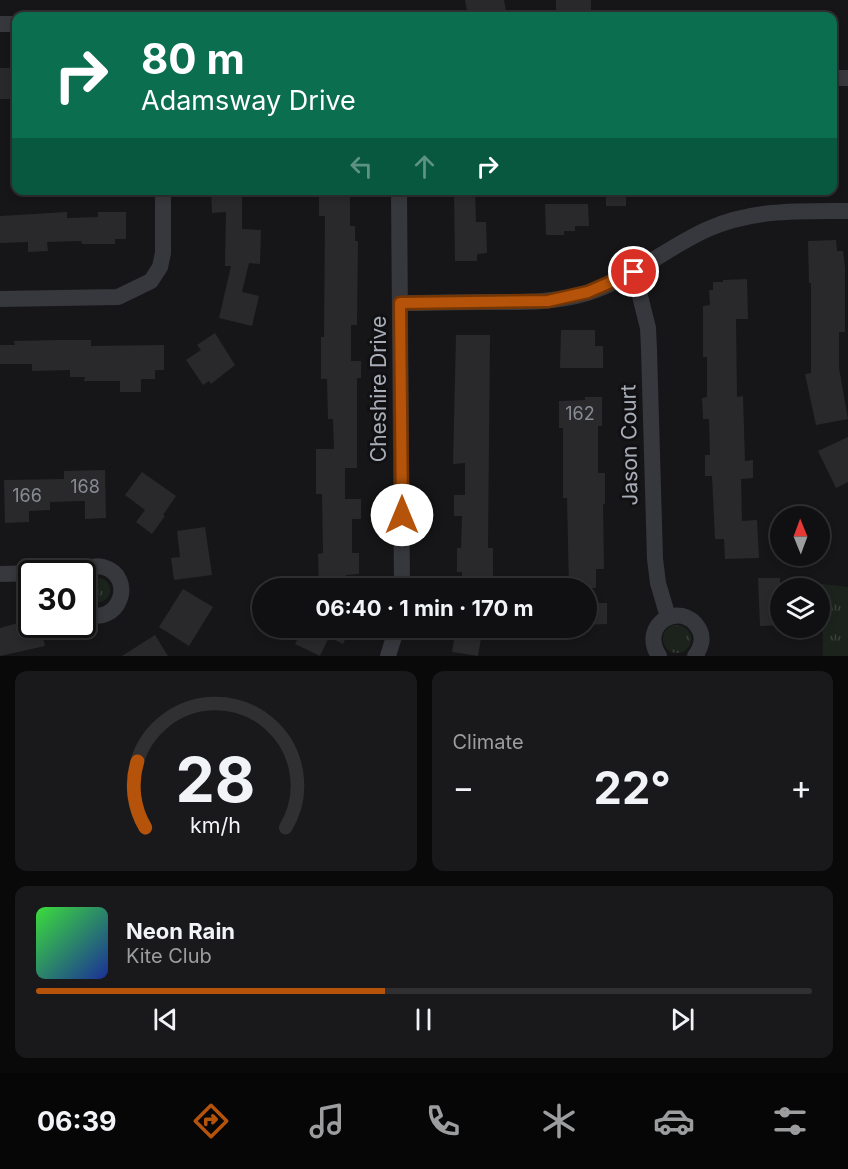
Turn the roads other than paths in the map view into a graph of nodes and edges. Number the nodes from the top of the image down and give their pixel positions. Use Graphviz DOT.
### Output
graph roads {
  1 [pos="163,195"];
  2 [pos="399,195"];
  3 [pos="848,211"];
  4 [pos="634,272"];
  5 [pos="0,299"];
  6 [pos="400,303"];
  7 [pos="96,568"];
  8 [pos="0,574"];
  9 [pos="18,574"];
  10 [pos="402,578"];
  11 [pos="96,616"];
  12 [pos="668,617"];
  13 [pos="393,638"];
  14 [pos="388,656"];
  15 [pos="658,656"];
  16 [pos="696,656"];
  1 -- 5 [label="street"];
  2 -- 6 [label="street, Cheshire Drive"];
  3 -- 4 [label="street"];
  4 -- 6 [label="street"];
  4 -- 12 [label="street, Jason Court"];
  6 -- 10 [label="street, Cheshire Drive"];
  7 -- 11 [label="street"];
  8 -- 9 [label="street"];
  12 -- 15 [label="street"];
  12 -- 16 [label="street"];
  13 -- 14 [label="street"];
}
